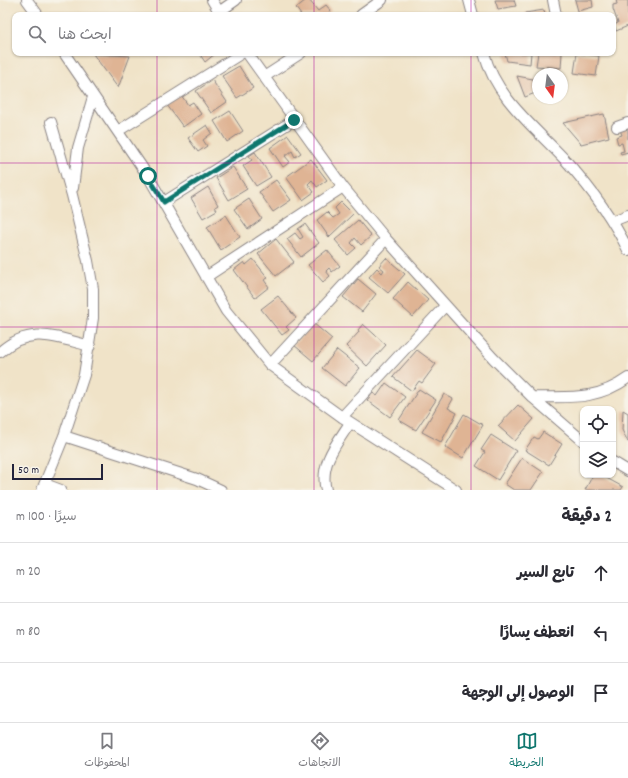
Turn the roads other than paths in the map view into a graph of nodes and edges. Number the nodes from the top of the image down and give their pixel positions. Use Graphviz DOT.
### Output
graph roads {
  1 [pos="27,0"];
  2 [pos="212,0"];
  3 [pos="236,0"];
  4 [pos="382,0"];
  5 [pos="469,0"];
  6 [pos="553,0"];
  7 [pos="36,12"];
  8 [pos="219,12"];
  9 [pos="221,12"];
  10 [pos="365,12"];
  11 [pos="472,12"];
  12 [pos="555,12"];
  13 [pos="66,56"];
  14 [pos="237,56"];
  15 [pos="249,56"];
  16 [pos="296,56"];
  17 [pos="485,56"];
  18 [pos="264,77"];
  19 [pos="93,97"];
  20 [pos="294,120"];
  21 [pos="51,122"];
  22 [pos="628,124"];
  23 [pos="617,127"];
  24 [pos="118,131"];
  25 [pos="343,187"];
  26 [pos="72,195"];
  27 [pos="164,202"];
  28 [pos="628,215"];
  29 [pos="613,221"];
  30 [pos="386,239"];
  31 [pos="628,250"];
  32 [pos="206,277"];
  33 [pos="445,306"];
  34 [pos="90,346"];
  35 [pos="0,352"];
  36 [pos="270,365"];
  37 [pos="628,378"];
  38 [pos="532,397"];
  39 [pos="346,420"];
  40 [pos="64,436"];
  41 [pos="580,438"];
  42 [pos="616,464"];
  43 [pos="628,471"];
  44 [pos="43,487"];
  45 [pos="61,490"];
  46 [pos="221,490"];
  47 [pos="326,490"];
  48 [pos="456,490"];
  1 -- 7 [label="street"];
  2 -- 8 [label="street"];
  3 -- 9 [label="street"];
  4 -- 10 [label="street"];
  5 -- 11 [label="street"];
  6 -- 12 [label="street"];
  13 -- 19 [label="street"];
  14 -- 24 [label="street"];
  15 -- 18 [label="street"];
  16 -- 18 [label="street"];
  17 -- 29 [label="street"];
  18 -- 20 [label="street"];
  19 -- 24 [label="street"];
  19 -- 26 [label="street"];
  20 -- 25 [label="street"];
  20 -- 27 [label="street"];
  21 -- 26 [label="street"];
  22 -- 23 [label="street"];
  24 -- 27 [label="street"];
  25 -- 30 [label="street"];
  25 -- 32 [label="street"];
  26 -- 34 [label="street"];
  27 -- 32 [label="street"];
  28 -- 29 [label="street"];
  29 -- 31 [label="street"];
  30 -- 33 [label="street"];
  30 -- 36 [label="street"];
  32 -- 36 [label="street"];
  33 -- 38 [label="street"];
  33 -- 39 [label="street"];
  34 -- 35 [label="street"];
  34 -- 40 [label="street"];
  36 -- 39 [label="street"];
  37 -- 38 [label="street"];
  38 -- 41 [label="street"];
  39 -- 47 [label="street"];
  39 -- 48 [label="street"];
  40 -- 44 [label="street"];
  40 -- 46 [label="street"];
  42 -- 43 [label="street"];
  44 -- 45 [label="street"];
}
